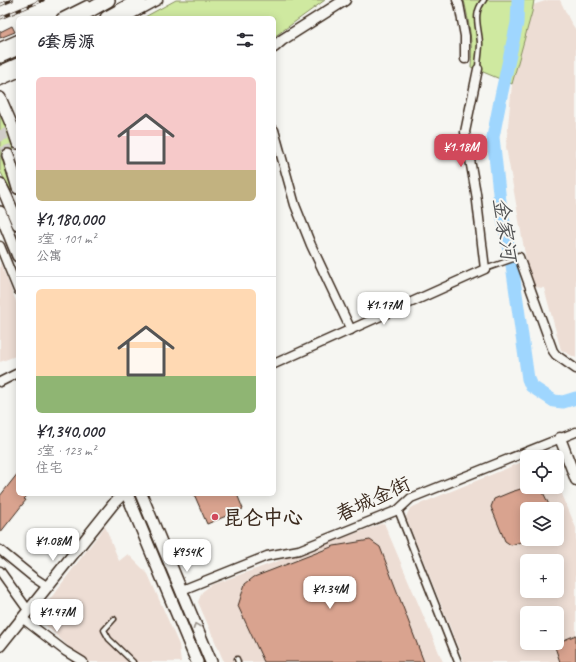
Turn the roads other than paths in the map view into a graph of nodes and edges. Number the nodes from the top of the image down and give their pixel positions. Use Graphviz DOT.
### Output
graph roads {
  1 [pos="96,0"];
  2 [pos="108,0"];
  3 [pos="140,0"];
  4 [pos="158,0"];
  5 [pos="345,0"];
  6 [pos="457,0"];
  7 [pos="484,0"];
  8 [pos="65,16"];
  9 [pos="80,16"];
  10 [pos="111,16"];
  11 [pos="129,16"];
  12 [pos="16,40"];
  13 [pos="276,45"];
  14 [pos="0,47"];
  15 [pos="16,49"];
  16 [pos="0,56"];
  17 [pos="465,59"];
  18 [pos="16,66"];
  19 [pos="478,69"];
  20 [pos="0,73"];
  21 [pos="16,74"];
  22 [pos="0,82"];
  23 [pos="0,98"];
  24 [pos="4,113"];
  25 [pos="16,131"];
  26 [pos="276,137"];
  27 [pos="8,155"];
  28 [pos="16,181"];
  29 [pos="0,184"];
  30 [pos="0,212"];
  31 [pos="16,219"];
  32 [pos="0,246"];
  33 [pos="16,251"];
  34 [pos="519,257"];
  35 [pos="486,270"];
  36 [pos="16,285"];
  37 [pos="350,330"];
  38 [pos="276,363"];
  39 [pos="576,369"];
  40 [pos="16,374"];
  41 [pos="0,382"];
  42 [pos="576,432"];
  43 [pos="560,438"];
  44 [pos="576,480"];
  45 [pos="121,496"];
  46 [pos="128,496"];
  47 [pos="142,496"];
  48 [pos="398,510"];
  49 [pos="0,550"];
  50 [pos="0,571"];
  51 [pos="48,586"];
  52 [pos="182,590"];
  53 [pos="25,614"];
  54 [pos="114,619"];
  55 [pos="0,646"];
  56 [pos="83,662"];
  57 [pos="133,662"];
  58 [pos="197,662"];
  59 [pos="212,662"];
  60 [pos="458,662"];
  1 -- 8 [label="street"];
  2 -- 9 [label="highway"];
  3 -- 10 [label="highway"];
  4 -- 11 [label="street"];
  5 -- 13 [label="street"];
  6 -- 17 [label="street"];
  7 -- 19 [label="lane"];
  12 -- 14 [label="street"];
  15 -- 16 [label="highway"];
  18 -- 20 [label="highway"];
  19 -- 35 [label="street"];
  21 -- 22 [label="street"];
  23 -- 24 [label="main road"];
  24 -- 25 [label="main road"];
  26 -- 37 [label="street"];
  27 -- 28 [label="main road"];
  29 -- 31 [label="main road"];
  30 -- 33 [label="main road"];
  32 -- 36 [label="street"];
  34 -- 35 [label="lane"];
  34 -- 39 [label="street"];
  35 -- 37 [label="street"];
  37 -- 38 [label="street"];
  40 -- 41 [label="street"];
  42 -- 43 [label="street, 春城金街"];
  43 -- 44 [label="street"];
  43 -- 48 [label="street, 春城金街"];
  45 -- 51 [label="street"];
  46 -- 58 [label="main road"];
  47 -- 52 [label="main road"];
  48 -- 52 [label="street, 春城金街"];
  48 -- 60 [label="street"];
  49 -- 51 [label="street"];
  50 -- 53 [label="street"];
  51 -- 53 [label="street"];
  59 -- 52 [label="main road, one-way"];
  53 -- 55 [label="street"];
  53 -- 56 [label="street"];
  54 -- 57 [label="lane"];
}
